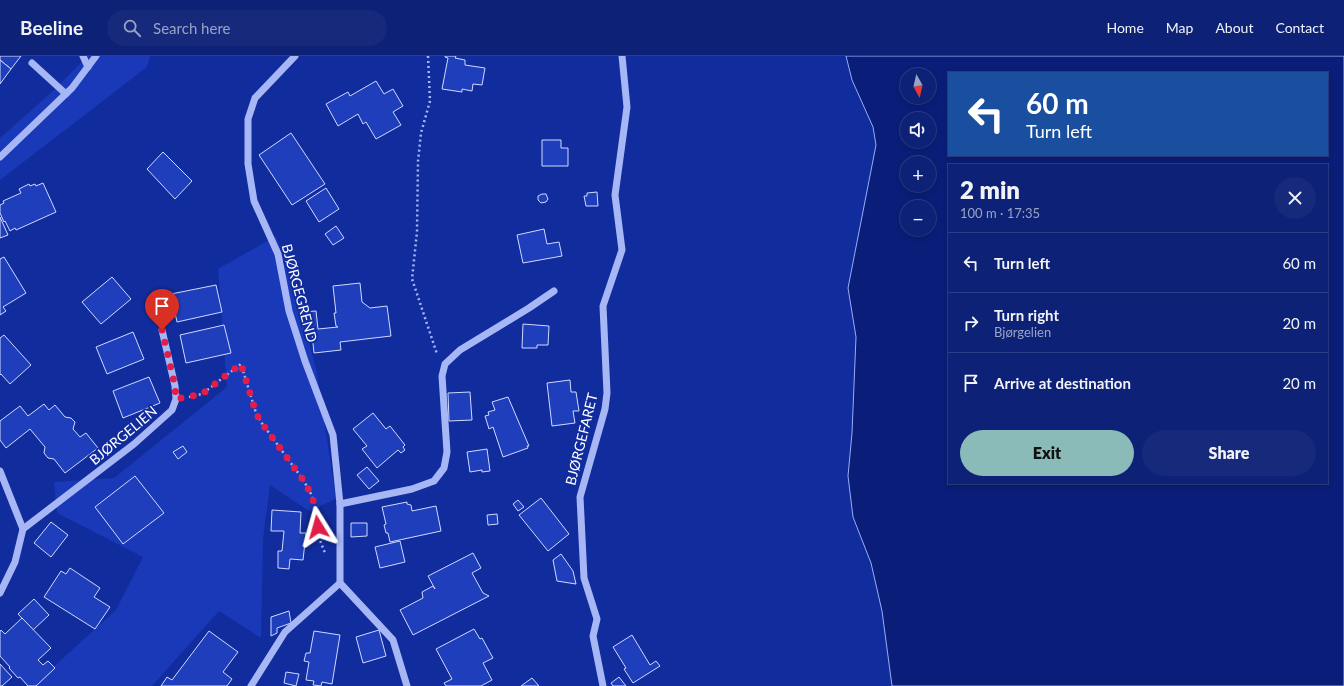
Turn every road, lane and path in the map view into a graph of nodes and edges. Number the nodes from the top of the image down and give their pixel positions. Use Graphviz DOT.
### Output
graph roads {
  1 [pos="83,56"];
  2 [pos="96,56"];
  3 [pos="295,56"];
  4 [pos="428,56"];
  5 [pos="622,56"];
  6 [pos="32,63"];
  7 [pos="88,67"];
  8 [pos="66,94"];
  9 [pos="0,157"];
  10 [pos="554,291"];
  11 [pos="162,330"];
  12 [pos="445,364"];
  13 [pos="176,399"];
  14 [pos="0,471"];
  15 [pos="340,504"];
  16 [pos="23,529"];
  17 [pos="326,557"];
  18 [pos="340,583"];
  19 [pos="0,593"];
  20 [pos="251,686"];
  21 [pos="407,686"];
  22 [pos="603,686"];
  1 -- 7 [label="street"];
  2 -- 7 [label="street"];
  3 -- 15 [label="street, BJØRGEGREND"];
  4 -- 12 [label="path"];
  5 -- 22 [label="street, BJØRGEFARET"];
  6 -- 8 [label="street"];
  7 -- 8 [label="street"];
  8 -- 9 [label="street"];
  10 -- 12 [label="street"];
  11 -- 13 [label="street"];
  12 -- 15 [label="street"];
  13 -- 16 [label="street, BJØRGELIEN"];
  13 -- 17 [label="path"];
  14 -- 16 [label="street"];
  15 -- 18 [label="street, BJØRGEGREND"];
  16 -- 19 [label="street"];
  18 -- 20 [label="street"];
  18 -- 21 [label="street"];
}
